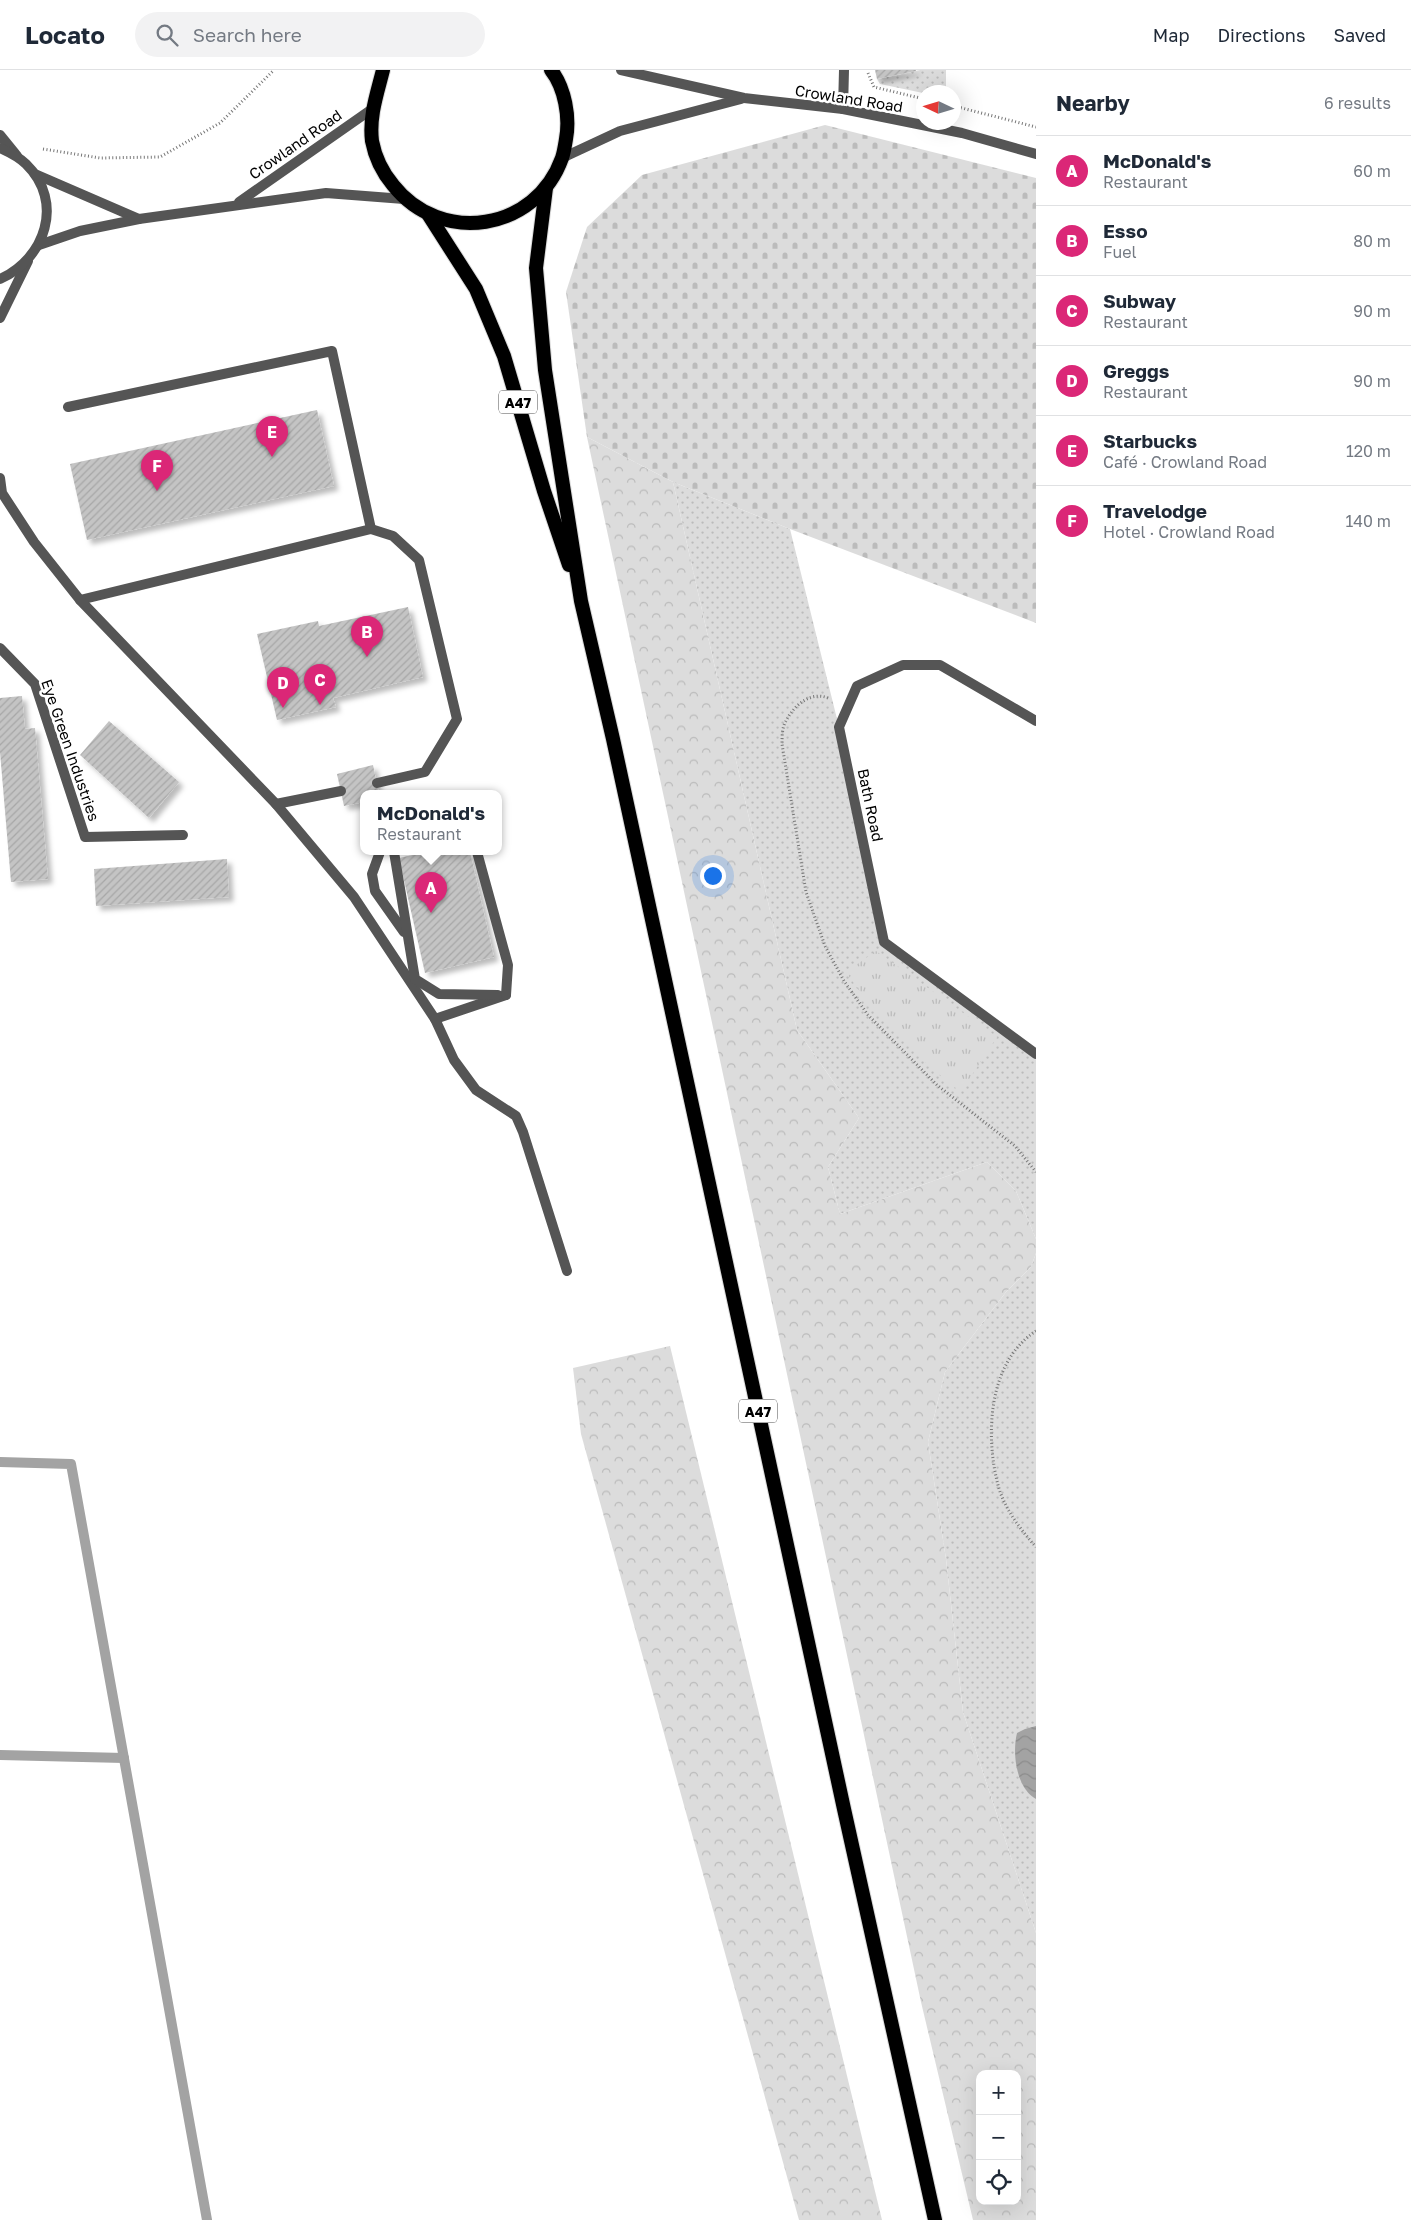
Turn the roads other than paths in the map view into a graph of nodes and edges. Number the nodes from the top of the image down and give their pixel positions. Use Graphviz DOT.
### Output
graph roads {
  1 [pos="383,70"];
  2 [pos="389,70"];
  3 [pos="551,70"];
  4 [pos="621,70"];
  5 [pos="844,70"];
  6 [pos="379,86"];
  7 [pos="744,98"];
  8 [pos="372,109"];
  9 [pos="843,110"];
  10 [pos="0,134"];
  11 [pos="0,148"];
  12 [pos="1036,154"];
  13 [pos="17,156"];
  14 [pos="562,158"];
  15 [pos="35,174"];
  16 [pos="546,188"];
  17 [pos="404,199"];
  18 [pos="236,204"];
  19 [pos="428,214"];
  20 [pos="139,219"];
  21 [pos="39,245"];
  22 [pos="28,261"];
  23 [pos="0,279"];
  24 [pos="0,318"];
  25 [pos="68,407"];
  26 [pos="0,478"];
  27 [pos="1,494"];
  28 [pos="371,528"];
  29 [pos="80,600"];
  30 [pos="581,601"];
  31 [pos="0,648"];
  32 [pos="1036,721"];
  33 [pos="377,783"];
  34 [pos="340,791"];
  35 [pos="276,804"];
  36 [pos="183,835"];
  37 [pos="379,855"];
  38 [pos="394,855"];
  39 [pos="478,855"];
  40 [pos="406,935"];
  41 [pos="506,995"];
  42 [pos="435,1019"];
  43 [pos="1036,1054"];
  44 [pos="567,1271"];
  45 [pos="935,2220"];
  1 -- 6 [label="highway"];
  2 -- 6 [label="highway"];
  3 -- 14 [label="highway"];
  4 -- 7 [label="street, Crowland Road"];
  5 -- 9 [label="street"];
  6 -- 8 [label="highway"];
  7 -- 9 [label="street, Crowland Road"];
  7 -- 14 [label="street, Crowland Road"];
  8 -- 17 [label="highway"];
  8 -- 18 [label="street, Crowland Road"];
  9 -- 12 [label="street, Crowland Road"];
  10 -- 13 [label="street"];
  11 -- 13 [label="street"];
  13 -- 15 [label="street"];
  14 -- 16 [label="highway"];
  15 -- 20 [label="street"];
  15 -- 21 [label="street"];
  16 -- 19 [label="highway"];
  16 -- 30 [label="highway, A47"];
  17 -- 18 [label="street, Crowland Road"];
  17 -- 19 [label="highway"];
  18 -- 20 [label="street, Crowland Road"];
  19 -- 30 [label="highway, A47"];
  20 -- 21 [label="street, Crowland Road"];
  21 -- 22 [label="street"];
  22 -- 23 [label="street"];
  22 -- 24 [label="street"];
  25 -- 28 [label="street"];
  26 -- 27 [label="street"];
  27 -- 29 [label="street"];
  28 -- 29 [label="street"];
  28 -- 33 [label="street"];
  29 -- 35 [label="street"];
  30 -- 45 [label="highway, A47"];
  31 -- 36 [label="street, Eye Green Industries"];
  32 -- 43 [label="street, Bath Road"];
  34 -- 35 [label="street"];
  35 -- 42 [label="street"];
  37 -- 40 [label="street"];
  38 -- 40 [label="street"];
  39 -- 41 [label="street"];
  40 -- 41 [label="street"];
  41 -- 42 [label="street"];
  42 -- 44 [label="street"];
}
